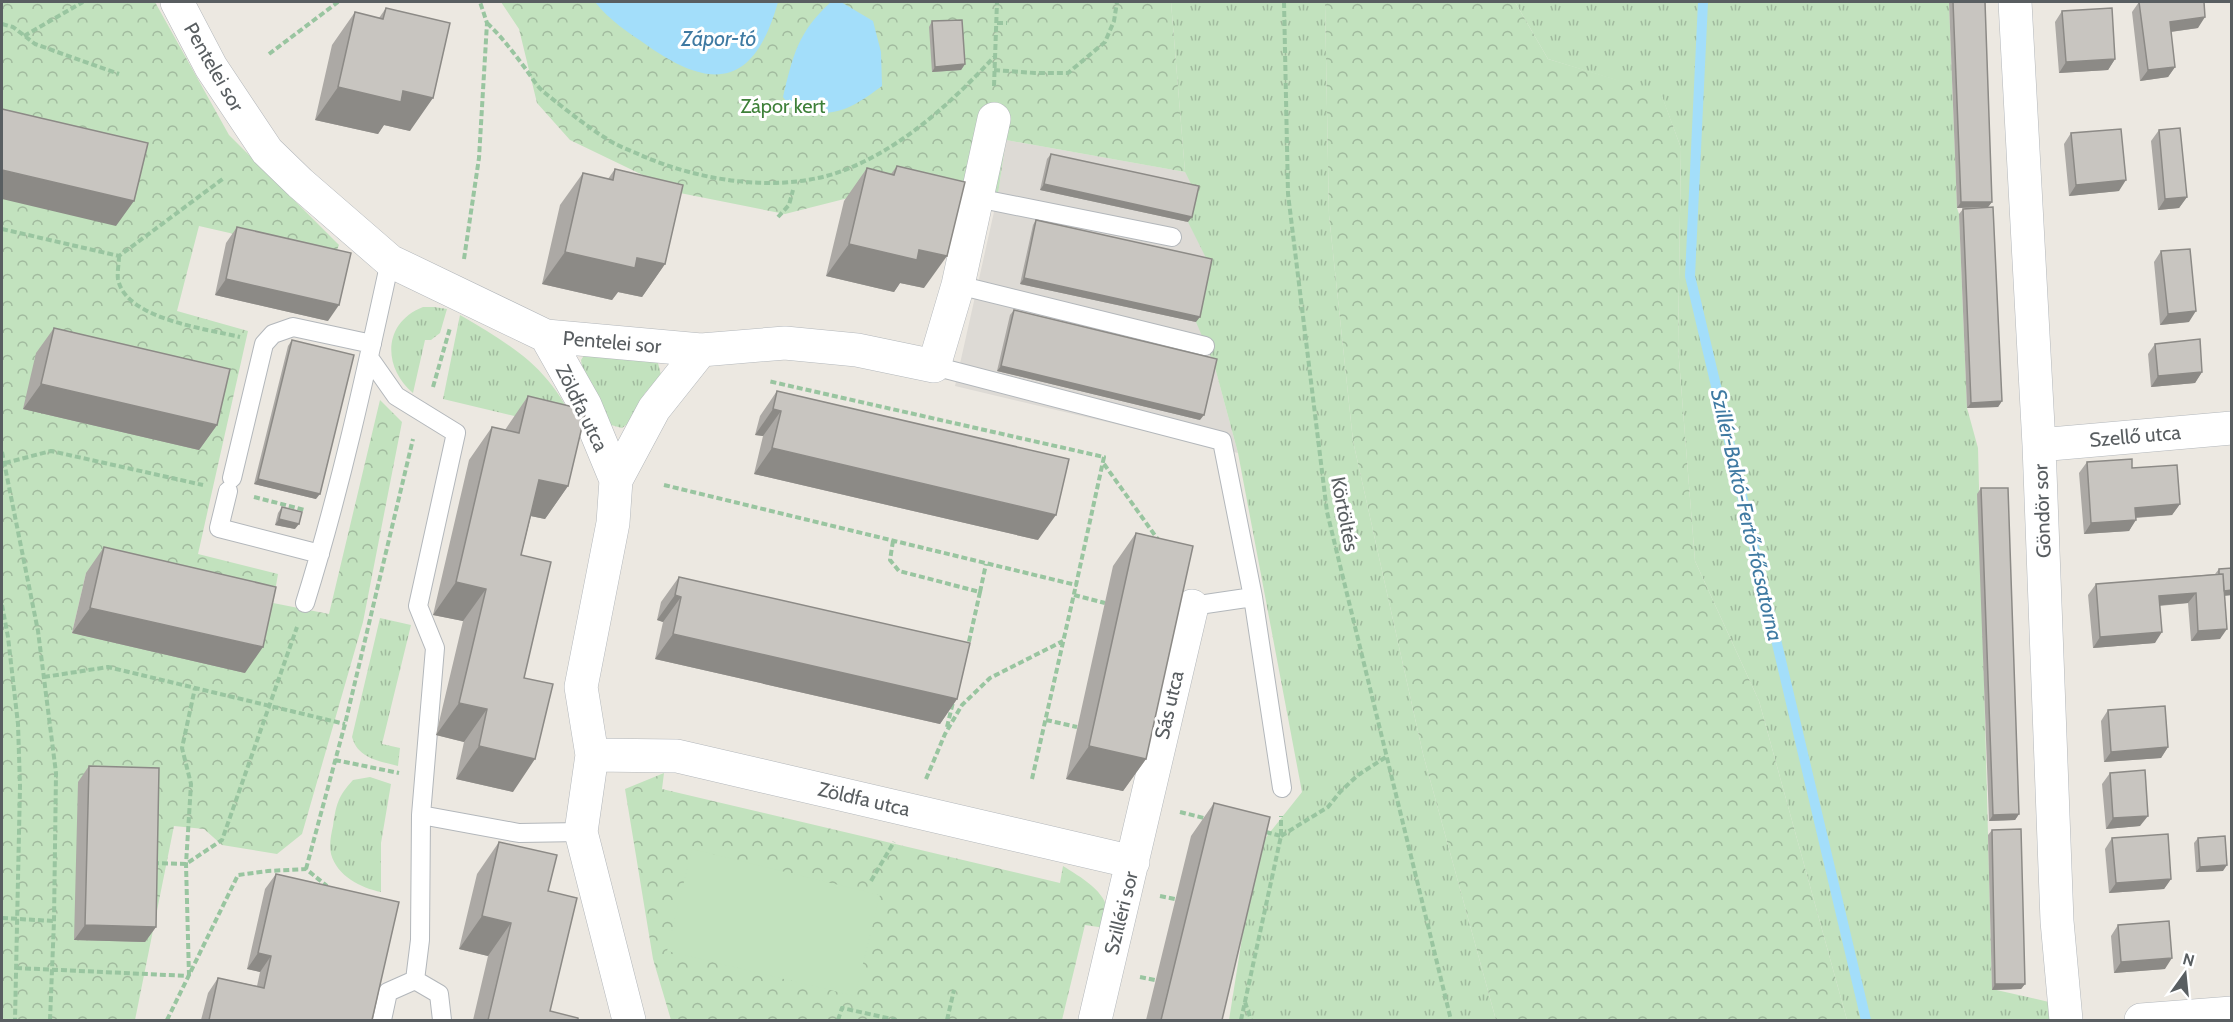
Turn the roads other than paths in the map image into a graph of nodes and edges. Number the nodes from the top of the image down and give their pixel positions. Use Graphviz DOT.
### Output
graph roads {
  1 [pos="177,2"];
  2 [pos="2015,2"];
  3 [pos="994,119"];
  4 [pos="977,198"];
  5 [pos="1172,237"];
  6 [pos="390,261"];
  7 [pos="958,285"];
  8 [pos="546,336"];
  9 [pos="1205,345"];
  10 [pos="701,350"];
  11 [pos="371,351"];
  12 [pos="934,366"];
  13 [pos="2232,428"];
  14 [pos="2039,445"];
  15 [pos="616,480"];
  16 [pos="320,554"];
  17 [pos="1253,597"];
  18 [pos="305,603"];
  19 [pos="1191,606"];
  20 [pos="592,755"];
  21 [pos="1282,788"];
  22 [pos="1147,805"];
  23 [pos="422,815"];
  24 [pos="581,832"];
  25 [pos="1133,862"];
  26 [pos="415,980"];
  27 [pos="2232,1013"];
  28 [pos="382,1020"];
  29 [pos="442,1020"];
  30 [pos="629,1020"];
  31 [pos="1095,1020"];
  32 [pos="2066,1020"];
  33 [pos="2141,1020"];
  1 -- 6 [label="street, Pentelei sor"];
  2 -- 14 [label="street, Göndör sor"];
  3 -- 4 [label="street"];
  4 -- 5 [label="lane"];
  4 -- 7 [label="street"];
  6 -- 8 [label="street, Pentelei sor"];
  6 -- 11 [label="lane"];
  7 -- 9 [label="lane"];
  7 -- 12 [label="street"];
  8 -- 10 [label="street, Pentelei sor"];
  8 -- 15 [label="street, Zöldfa utca"];
  10 -- 12 [label="street, Pentelei sor"];
  10 -- 15 [label="street, Zöldfa utca"];
  11 -- 16 [label="lane"];
  11 -- 16 [label="lane"];
  11 -- 23 [label="lane"];
  12 -- 17 [label="lane"];
  13 -- 14 [label="street, Szellő utca"];
  14 -- 32 [label="street, Göndör sor"];
  15 -- 20 [label="street, Zöldfa utca"];
  16 -- 18 [label="lane"];
  17 -- 19 [label="lane"];
  17 -- 21 [label="lane"];
  19 -- 22 [label="street, Sás utca"];
  20 -- 24 [label="street, Zöldfa utca"];
  20 -- 25 [label="street, Zöldfa utca"];
  22 -- 25 [label="street, Szilléri sor"];
  23 -- 24 [label="lane"];
  23 -- 26 [label="lane"];
  24 -- 30 [label="street, Zöldfa utca"];
  25 -- 31 [label="street, Szilléri sor"];
  26 -- 28 [label="lane"];
  26 -- 29 [label="lane"];
  27 -- 33 [label="street"];
}
